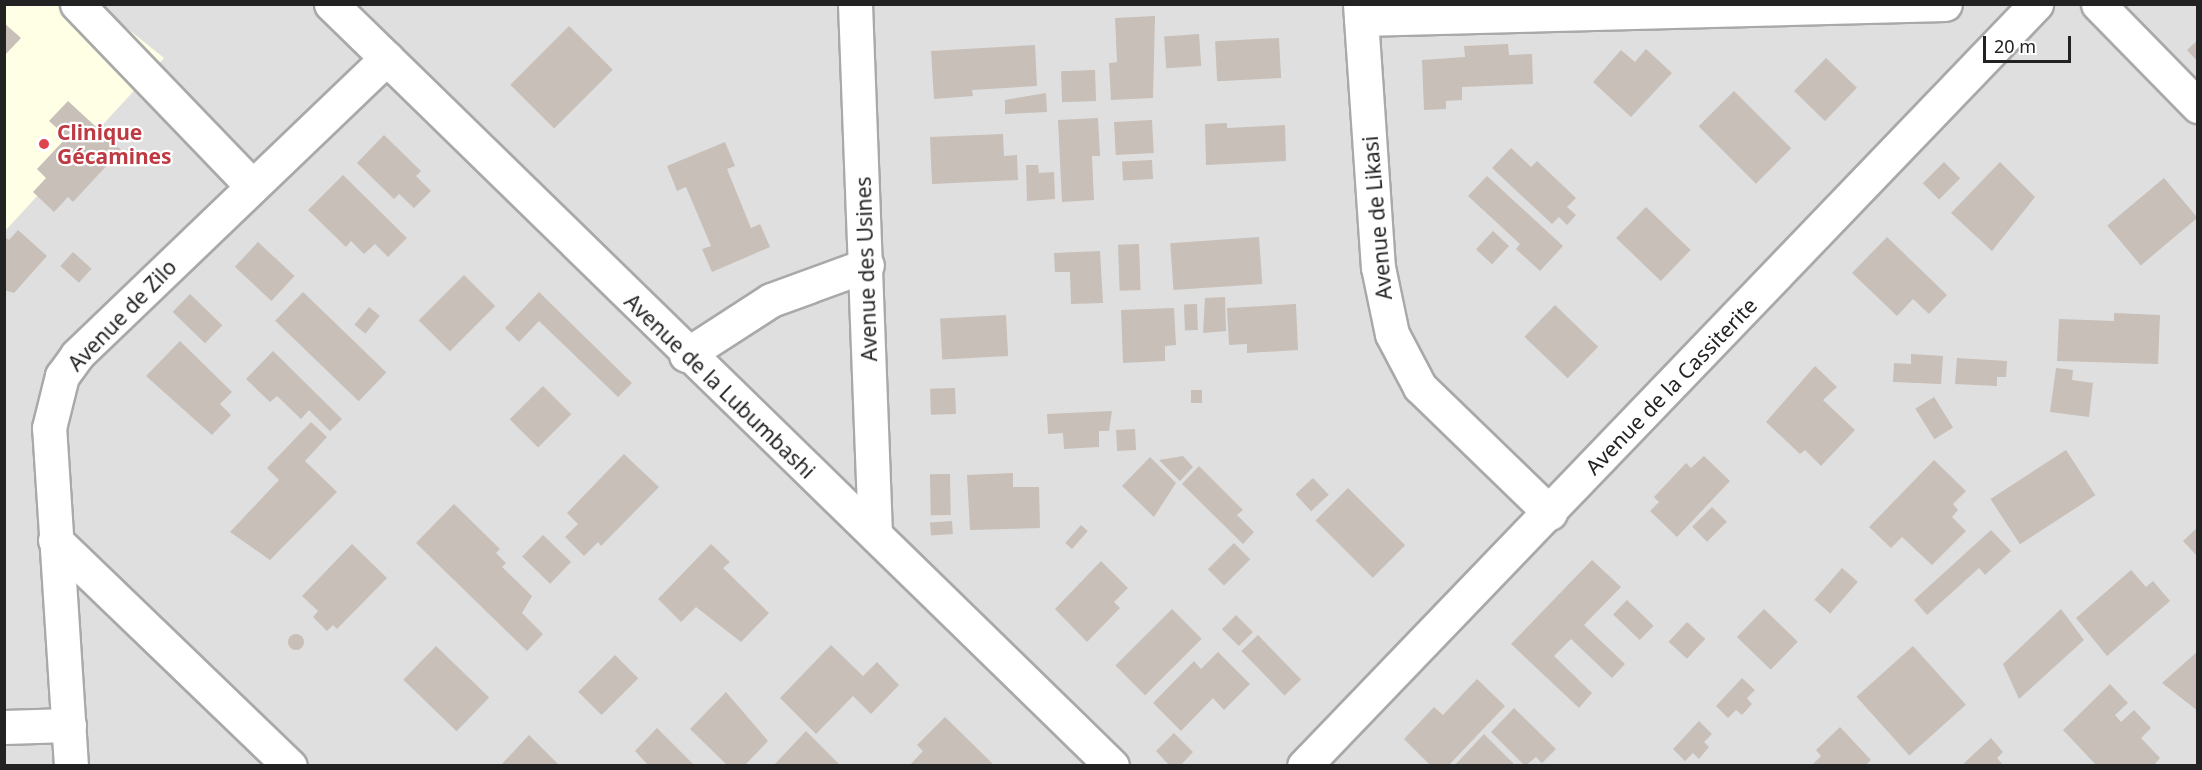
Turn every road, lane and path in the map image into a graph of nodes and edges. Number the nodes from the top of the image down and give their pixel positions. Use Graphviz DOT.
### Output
graph roads {
  1 [pos="77,4"];
  2 [pos="331,4"];
  3 [pos="855,4"];
  4 [pos="1945,4"];
  5 [pos="2036,4"];
  6 [pos="2098,4"];
  7 [pos="1361,12"];
  8 [pos="387,58"];
  9 [pos="2198,106"];
  10 [pos="252,186"];
  11 [pos="867,265"];
  12 [pos="686,355"];
  13 [pos="1550,513"];
  14 [pos="875,534"];
  15 [pos="55,540"];
  16 [pos="69,725"];
  17 [pos="4,727"];
  18 [pos="71,765"];
  19 [pos="290,765"];
  20 [pos="1112,765"];
  21 [pos="1304,765"];
  1 -- 10 [label="street"];
  2 -- 8 [label="street, Avenue de la Lubumbashi"];
  3 -- 11 [label="street, Avenue des Usines"];
  4 -- 7 [label="street"];
  5 -- 13 [label="street, Avenue de la Cassiterite"];
  6 -- 9 [label="street"];
  7 -- 13 [label="street, Avenue de Likasi"];
  8 -- 10 [label="street, Avenue de Zilo"];
  8 -- 12 [label="street, Avenue de la Lubumbashi"];
  10 -- 15 [label="street, Avenue de Zilo"];
  11 -- 12 [label="street"];
  11 -- 14 [label="street, Avenue des Usines"];
  12 -- 14 [label="street, Avenue de la Lubumbashi"];
  13 -- 21 [label="street, Avenue de la Cassiterite"];
  14 -- 20 [label="street, Avenue de la Lubumbashi"];
  15 -- 16 [label="street, Avenue de Zilo"];
  15 -- 19 [label="street"];
  16 -- 17 [label="street"];
  16 -- 18 [label="street, Avenue de Zilo"];
}
